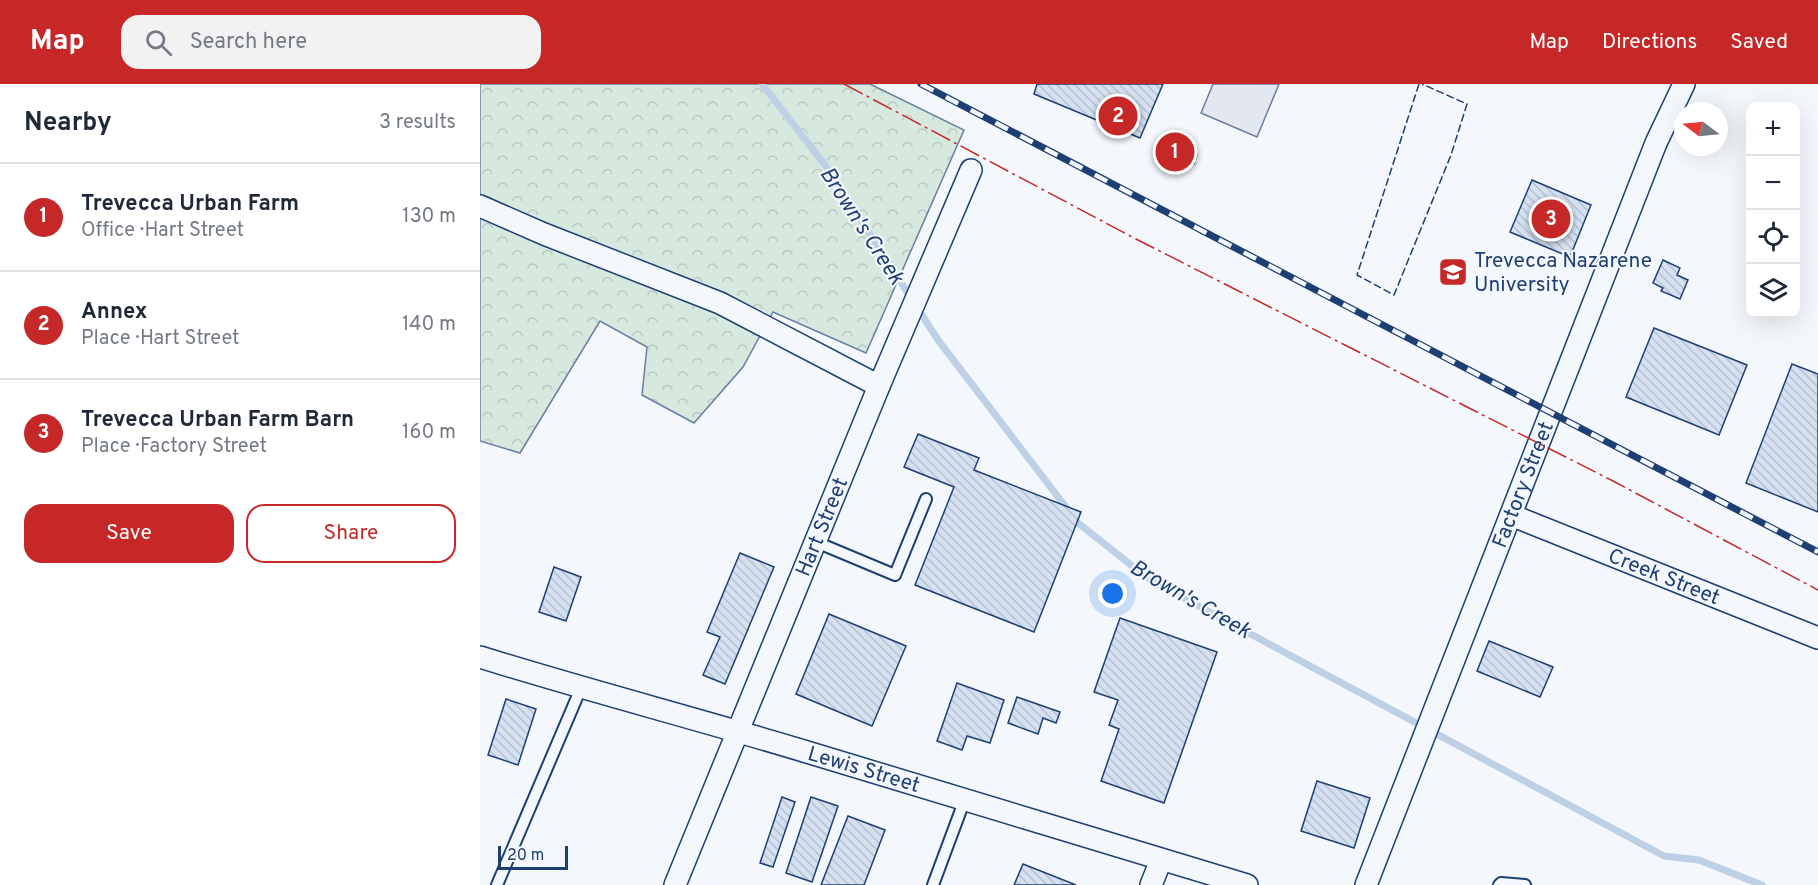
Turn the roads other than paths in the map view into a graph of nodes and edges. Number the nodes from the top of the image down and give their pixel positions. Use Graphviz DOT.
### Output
graph roads {
  1 [pos="1684,84"];
  2 [pos="971,170"];
  3 [pos="480,206"];
  4 [pos="879,386"];
  5 [pos="926,499"];
  6 [pos="1511,515"];
  7 [pos="816,542"];
  8 [pos="1818,638"];
  9 [pos="480,657"];
  10 [pos="581,688"];
  11 [pos="738,731"];
  12 [pos="965,799"];
  13 [pos="1161,860"];
  14 [pos="678,884"];
  15 [pos="497,885"];
  16 [pos="933,885"];
  17 [pos="1151,885"];
  18 [pos="1247,885"];
  19 [pos="1366,885"];
  20 [pos="1498,885"];
  21 [pos="1525,885"];
  1 -- 6 [label="street, Factory Street"];
  2 -- 4 [label="street, Hart Street"];
  3 -- 4 [label="street"];
  4 -- 7 [label="street, Hart Street"];
  5 -- 7 [label="lane"];
  6 -- 8 [label="street, Creek Street"];
  6 -- 19 [label="street, Factory Street"];
  7 -- 11 [label="street, Hart Street"];
  9 -- 10 [label="street, Lewis Street"];
  10 -- 11 [label="street, Lewis Street"];
  10 -- 15 [label="lane"];
  11 -- 12 [label="street, Lewis Street"];
  11 -- 14 [label="street, Hart Street"];
  12 -- 13 [label="street, Lewis Street"];
  12 -- 16 [label="lane"];
  13 -- 17 [label="street"];
  13 -- 18 [label="street, Lewis Street"];
  20 -- 21 [label="lane"];
}
